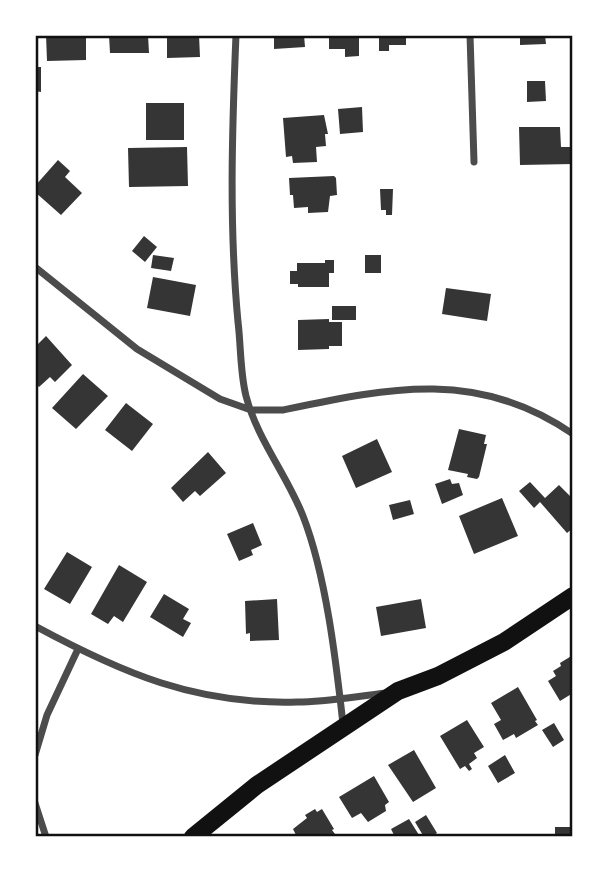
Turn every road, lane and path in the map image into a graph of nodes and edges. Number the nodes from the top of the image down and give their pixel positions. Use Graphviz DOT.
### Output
graph roads {
  1 [pos="236,35"];
  2 [pos="470,35"];
  3 [pos="474,162"];
  4 [pos="35,267"];
  5 [pos="251,410"];
  6 [pos="573,433"];
  7 [pos="573,596"];
  8 [pos="35,626"];
  9 [pos="78,649"];
  10 [pos="398,691"];
  11 [pos="341,699"];
  12 [pos="344,729"];
  13 [pos="35,755"];
  14 [pos="35,803"];
  15 [pos="46,837"];
  16 [pos="193,837"];
  1 -- 5 [label="street"];
  2 -- 3 [label="street"];
  4 -- 5 [label="street"];
  5 -- 6 [label="street"];
  5 -- 11 [label="street"];
  7 -- 10 [label="main road"];
  8 -- 9 [label="street"];
  9 -- 11 [label="street"];
  9 -- 13 [label="street"];
  10 -- 11 [label="street"];
  10 -- 12 [label="main road"];
  11 -- 12 [label="street"];
  12 -- 16 [label="main road"];
  14 -- 15 [label="street"];
}
